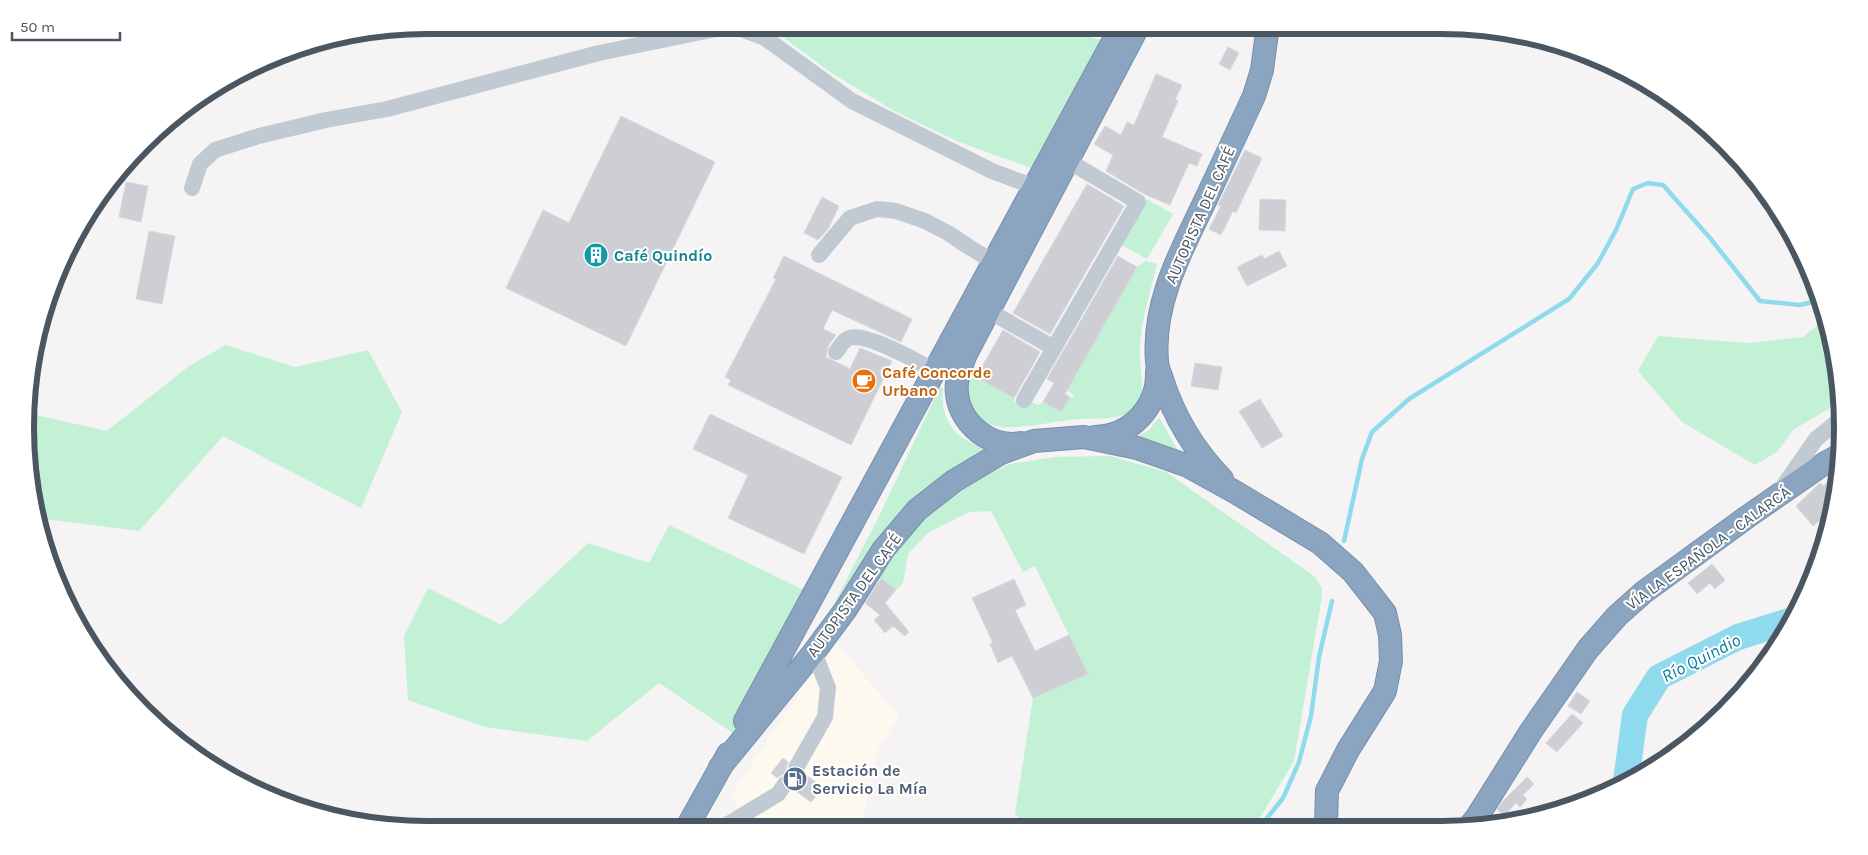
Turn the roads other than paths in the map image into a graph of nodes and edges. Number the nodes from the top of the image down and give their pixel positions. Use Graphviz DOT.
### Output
graph roads {
  1 [pos="692,34"];
  2 [pos="754,34"];
  3 [pos="1117,34"];
  4 [pos="1135,34"];
  5 [pos="1267,34"];
  6 [pos="1068,161"];
  7 [pos="1035,187"];
  8 [pos="192,188"];
  9 [pos="819,255"];
  10 [pos="994,262"];
  11 [pos="989,311"];
  12 [pos="1054,348"];
  13 [pos="836,352"];
  14 [pos="1157,362"];
  15 [pos="935,371"];
  16 [pos="1024,400"];
  17 [pos="1834,425"];
  18 [pos="1084,437"];
  19 [pos="1034,441"];
  20 [pos="1833,458"];
  21 [pos="1235,492"];
  22 [pos="1777,496"];
  23 [pos="814,652"];
  24 [pos="720,768"];
  25 [pos="796,768"];
  26 [pos="785,784"];
  27 [pos="1475,819"];
  28 [pos="690,821"];
  29 [pos="733,821"];
  30 [pos="1326,821"];
  1 -- 8 [label="street"];
  2 -- 7 [label="street"];
  3 -- 7 [label="highway, AUTOPISTA DEL CAFÉ"];
  4 -- 6 [label="highway"];
  5 -- 14 [label="highway, AUTOPISTA DEL CAFÉ"];
  6 -- 11 [label="highway"];
  6 -- 12 [label="street"];
  7 -- 10 [label="highway, AUTOPISTA DEL CAFÉ"];
  9 -- 10 [label="street"];
  10 -- 15 [label="highway, AUTOPISTA DEL CAFÉ"];
  11 -- 12 [label="street"];
  11 -- 19 [label="highway"];
  12 -- 16 [label="street"];
  13 -- 15 [label="street"];
  14 -- 18 [label="highway"];
  14 -- 21 [label="highway, AUTOPISTA DEL CAFÉ"];
  15 -- 24 [label="highway, AUTOPISTA DEL CAFÉ"];
  17 -- 22 [label="street"];
  18 -- 19 [label="highway, AUTOPISTA DEL CAFÉ"];
  18 -- 21 [label="highway, AUTOPISTA DEL CAFÉ"];
  19 -- 23 [label="highway, AUTOPISTA DEL CAFÉ"];
  20 -- 22 [label="highway, VÍA LA ESPAÑOLA - CALARCÁ"];
  21 -- 30 [label="highway"];
  22 -- 27 [label="highway, VÍA LA ESPAÑOLA - CALARCÁ"];
  23 -- 24 [label="highway, AUTOPISTA DEL CAFÉ"];
  23 -- 25 [label="street"];
  24 -- 28 [label="highway, AUTOPISTA DEL CAFÉ"];
  26 -- 29 [label="street"];
}
